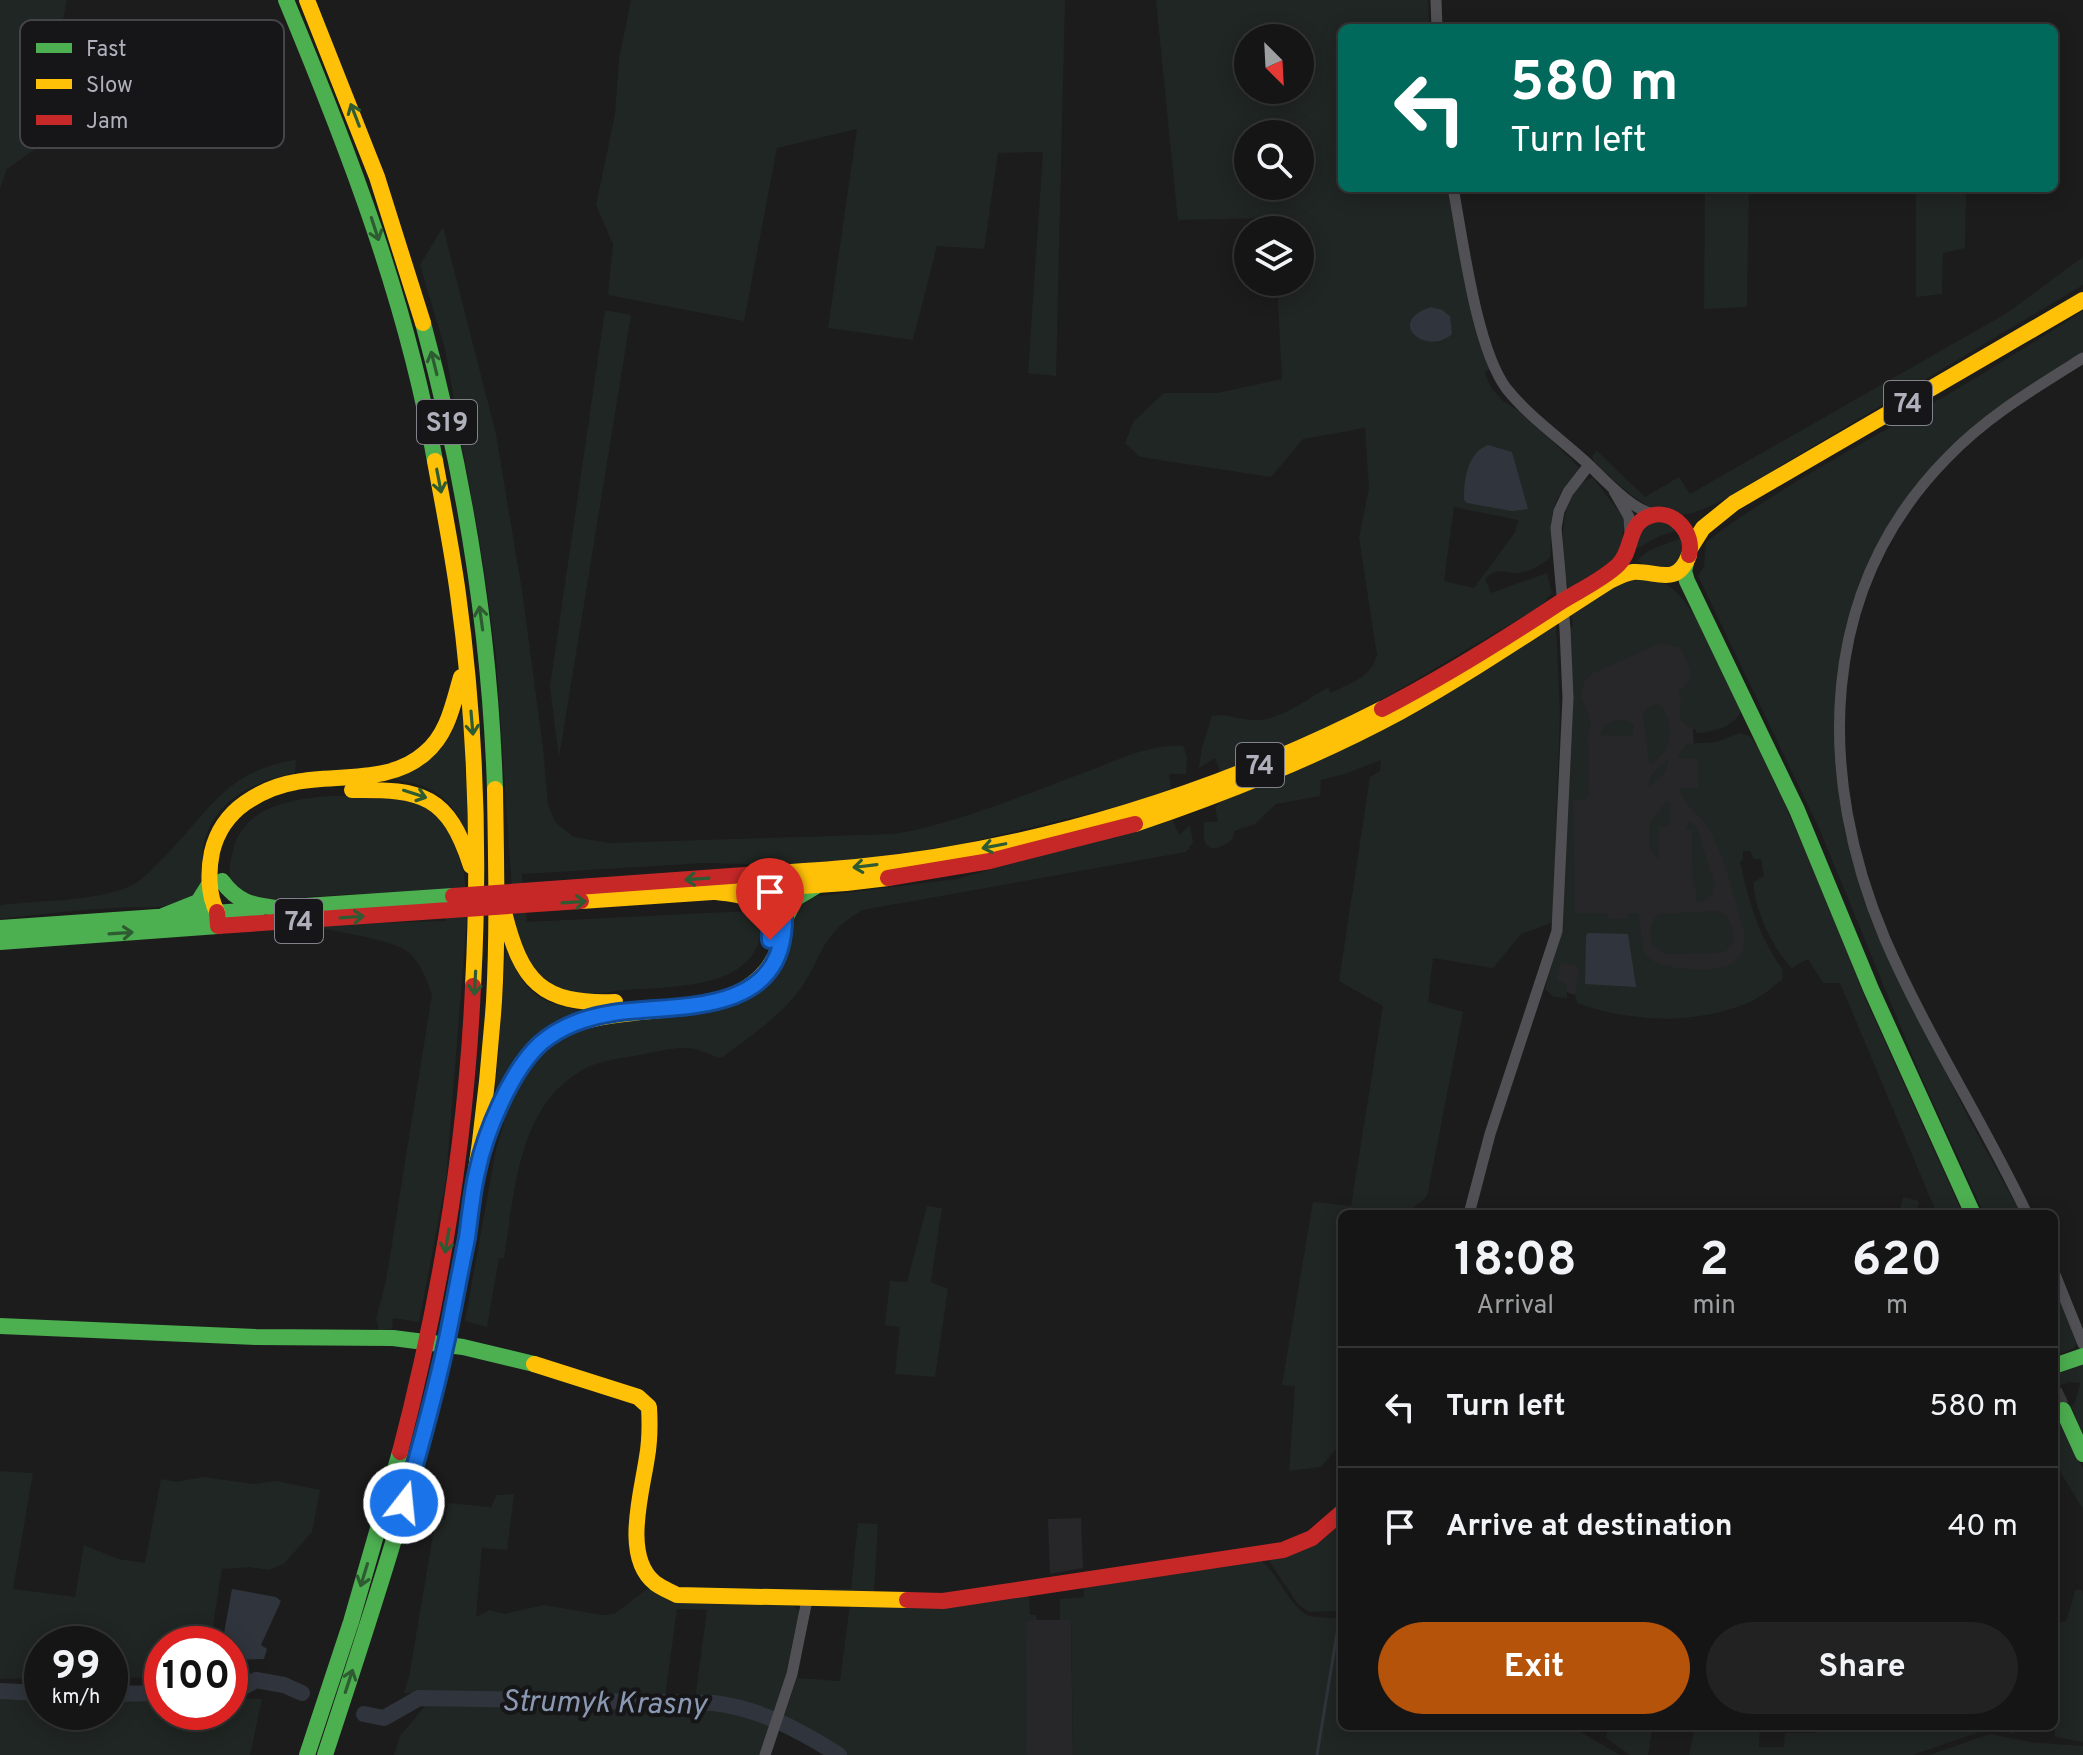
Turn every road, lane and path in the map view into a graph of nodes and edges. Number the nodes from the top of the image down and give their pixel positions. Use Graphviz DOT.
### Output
graph roads {
  1 [pos="286,0"];
  2 [pos="307,0"];
  3 [pos="1436,0"];
  4 [pos="1437,24"];
  5 [pos="1454,192"];
  6 [pos="2083,300"];
  7 [pos="2083,358"];
  8 [pos="1589,465"];
  9 [pos="1612,487"];
  10 [pos="1734,503"];
  11 [pos="1656,514"];
  12 [pos="1674,518"];
  13 [pos="1629,539"];
  14 [pos="1688,555"];
  15 [pos="1651,576"];
  16 [pos="1572,599"];
  17 [pos="1551,612"];
  18 [pos="1707,626"];
  19 [pos="465,645"];
  20 [pos="497,863"];
  21 [pos="775,880"];
  22 [pos="216,882"];
  23 [pos="818,885"];
  24 [pos="478,890"];
  25 [pos="716,892"];
  26 [pos="527,898"];
  27 [pos="447,904"];
  28 [pos="276,908"];
  29 [pos="163,916"];
  30 [pos="218,919"];
  31 [pos="778,926"];
  32 [pos="0,928"];
  33 [pos="0,942"];
  34 [pos="477,1170"];
  35 [pos="1470,1210"];
  36 [pos="1971,1210"];
  37 [pos="2025,1210"];
  38 [pos="2058,1282"];
  39 [pos="0,1326"];
  40 [pos="2083,1344"];
  41 [pos="2083,1356"];
  42 [pos="2058,1365"];
  43 [pos="2063,1410"];
  44 [pos="2083,1454"];
  45 [pos="1338,1515"];
  46 [pos="807,1600"];
  47 [pos="307,1755"];
  48 [pos="325,1755"];
  49 [pos="765,1755"];
  1 -- 19 [label="main road, S19, one-way"];
  20 -- 2 [label="main road, S19, one-way"];
  3 -- 4 [label="street"];
  5 -- 8 [label="street"];
  6 -- 10 [label="main road, 74"];
  7 -- 37 [label="street"];
  8 -- 9 [label="street"];
  8 -- 35 [label="street"];
  9 -- 11 [label="street"];
  9 -- 13 [label="street"];
  10 -- 12 [label="main road, 74"];
  10 -- 14 [label="main road, 74"];
  11 -- 12 [label="main road, 74"];
  11 -- 13 [label="main road, 74"];
  12 -- 14 [label="main road"];
  13 -- 15 [label="main road"];
  13 -- 16 [label="main road, 74"];
  14 -- 15 [label="main road, 74"];
  14 -- 18 [label="main road"];
  15 -- 16 [label="main road, 74"];
  15 -- 18 [label="main road"];
  16 -- 17 [label="main road, 74"];
  17 -- 21 [label="main road, 74, one-way"];
  17 -- 23 [label="main road, 74"];
  18 -- 36 [label="main road"];
  19 -- 22 [label="main road"];
  19 -- 24 [label="main road, S19, one-way"];
  20 -- 31 [label="main road"];
  20 -- 34 [label="main road, S19"];
  21 -- 23 [label="main road, 74"];
  21 -- 25 [label="main road, 74"];
  21 -- 26 [label="main road, 74, one-way"];
  21 -- 31 [label="main road"];
  22 -- 24 [label="main road, one-way"];
  22 -- 28 [label="main road"];
  22 -- 29 [label="main road"];
  22 -- 30 [label="main road"];
  23 -- 31 [label="main road"];
  24 -- 47 [label="main road, S19, one-way"];
  26 -- 25 [label="main road, 74, one-way"];
  25 -- 31 [label="main road"];
  26 -- 27 [label="main road, 74"];
  27 -- 28 [label="main road, 74"];
  30 -- 27 [label="main road, 74, one-way"];
  28 -- 30 [label="main road"];
  29 -- 30 [label="main road"];
  29 -- 32 [label="main road"];
  33 -- 30 [label="main road, one-way"];
  31 -- 34 [label="main road"];
  48 -- 34 [label="main road, S19, one-way"];
  38 -- 40 [label="street"];
  39 -- 46 [label="main road"];
  41 -- 42 [label="main road"];
  43 -- 44 [label="main road"];
  45 -- 46 [label="main road"];
  46 -- 49 [label="street"];
}
